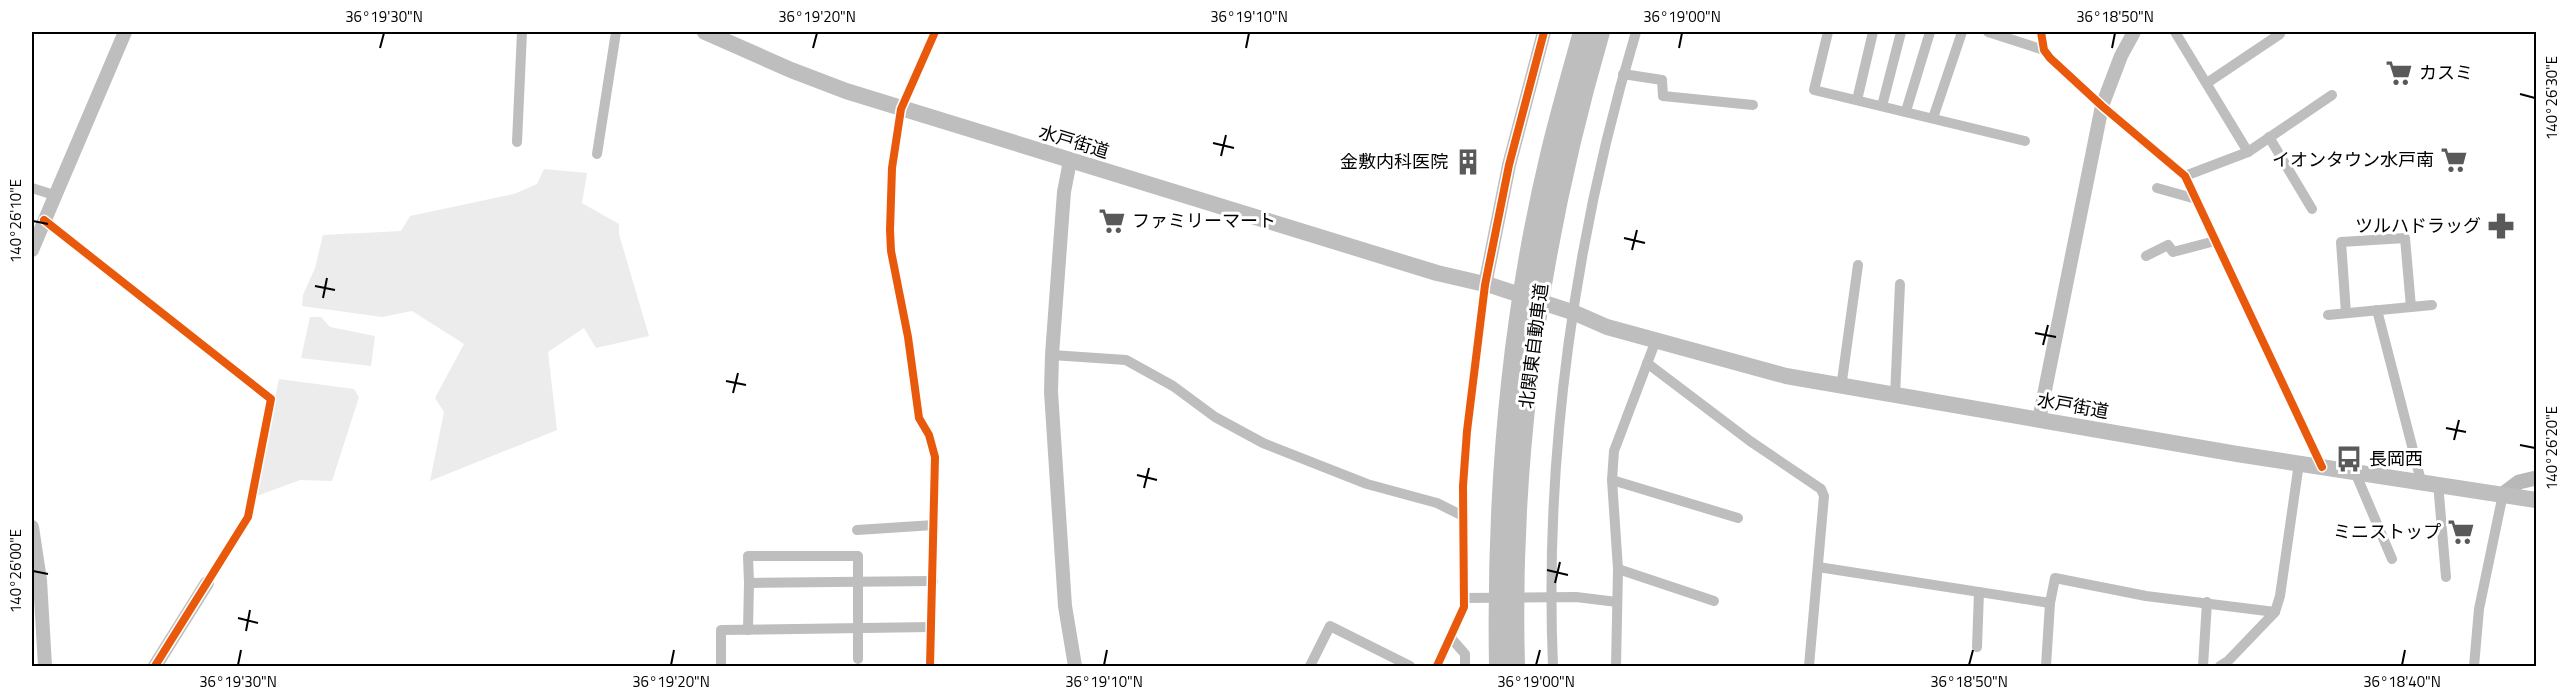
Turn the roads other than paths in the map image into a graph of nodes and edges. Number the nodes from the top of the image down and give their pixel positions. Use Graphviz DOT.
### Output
graph roads {
  1 [pos="125,32"];
  2 [pos="522,32"];
  3 [pos="616,32"];
  4 [pos="935,32"];
  5 [pos="1544,32"];
  6 [pos="1583,32"];
  7 [pos="1600,32"];
  8 [pos="1636,32"];
  9 [pos="1828,32"];
  10 [pos="1873,32"];
  11 [pos="1901,32"];
  12 [pos="1930,32"];
  13 [pos="1962,32"];
  14 [pos="1988,32"];
  15 [pos="2041,32"];
  16 [pos="2134,32"];
  17 [pos="2175,32"];
  18 [pos="713,33"];
  19 [pos="2280,34"];
  20 [pos="2044,50"];
  21 [pos="1623,74"];
  22 [pos="2207,83"];
  23 [pos="2332,95"];
  24 [pos="1857,100"];
  25 [pos="1753,105"];
  26 [pos="1882,106"];
  27 [pos="2102,106"];
  28 [pos="901,109"];
  29 [pos="1906,111"];
  30 [pos="1933,118"];
  31 [pos="2269,136"];
  32 [pos="2025,141"];
  33 [pos="517,142"];
  34 [pos="2248,152"];
  35 [pos="597,154"];
  36 [pos="1070,161"];
  37 [pos="2185,176"];
  38 [pos="32,188"];
  39 [pos="2157,188"];
  40 [pos="54,195"];
  41 [pos="2196,200"];
  42 [pos="2312,210"];
  43 [pos="44,220"];
  44 [pos="2215,241"];
  45 [pos="32,250"];
  46 [pos="2146,256"];
  47 [pos="1858,265"];
  48 [pos="1900,284"];
  49 [pos="1488,291"];
  50 [pos="2432,305"];
  51 [pos="2411,307"];
  52 [pos="2377,310"];
  53 [pos="2346,313"];
  54 [pos="2328,315"];
  55 [pos="1570,317"];
  56 [pos="1656,340"];
  57 [pos="1052,355"];
  58 [pos="1647,363"];
  59 [pos="1841,388"];
  60 [pos="1895,396"];
  61 [pos="2039,420"];
  62 [pos="2300,463"];
  63 [pos="2322,467"];
  64 [pos="2355,472"];
  65 [pos="2536,478"];
  66 [pos="1612,480"];
  67 [pos="2421,481"];
  68 [pos="2438,483"];
  69 [pos="2503,494"];
  70 [pos="2536,500"];
  71 [pos="1463,516"];
  72 [pos="1738,518"];
  73 [pos="934,525"];
  74 [pos="32,527"];
  75 [pos="858,530"];
  76 [pos="2392,559"];
  77 [pos="1818,567"];
  78 [pos="1618,569"];
  79 [pos="2446,577"];
  80 [pos="858,581"];
  81 [pos="933,581"];
  82 [pos="207,583"];
  83 [pos="748,583"];
  84 [pos="1979,592"];
  85 [pos="1468,598"];
  86 [pos="1546,598"];
  87 [pos="37,601"];
  88 [pos="1713,601"];
  89 [pos="1617,602"];
  90 [pos="2207,602"];
  91 [pos="2050,603"];
  92 [pos="2276,612"];
  93 [pos="931,627"];
  94 [pos="858,629"];
  95 [pos="748,630"];
  96 [pos="1451,638"];
  97 [pos="1977,647"];
  98 [pos="858,659"];
  99 [pos="45,666"];
  100 [pos="155,666"];
  101 [pos="721,666"];
  102 [pos="930,666"];
  103 [pos="1075,666"];
  104 [pos="1310,666"];
  105 [pos="1410,666"];
  106 [pos="1437,666"];
  107 [pos="1465,666"];
  108 [pos="1499,666"];
  109 [pos="1515,666"];
  110 [pos="1553,666"];
  111 [pos="1616,666"];
  112 [pos="1809,666"];
  113 [pos="2046,666"];
  114 [pos="2203,666"];
  115 [pos="2220,666"];
  116 [pos="2475,666"];
  1 -- 40 [label="street"];
  2 -- 33 [label="street"];
  3 -- 35 [label="street"];
  4 -- 28 [label="street"];
  5 -- 49 [label="street"];
  6 -- 108 [label="highway, 北関東自動車道"];
  7 -- 109 [label="highway, 北関東自動車道"];
  8 -- 21 [label="street"];
  9 -- 24 [label="street"];
  10 -- 24 [label="street"];
  11 -- 26 [label="street"];
  12 -- 29 [label="street"];
  13 -- 30 [label="street"];
  14 -- 20 [label="street"];
  15 -- 20 [label="street"];
  16 -- 27 [label="street"];
  17 -- 22 [label="street"];
  18 -- 28 [label="main road, 水戸街道"];
  19 -- 22 [label="street"];
  20 -- 27 [label="street"];
  21 -- 25 [label="street"];
  21 -- 55 [label="street"];
  22 -- 34 [label="street"];
  23 -- 31 [label="street"];
  24 -- 26 [label="street"];
  26 -- 29 [label="street"];
  27 -- 37 [label="street"];
  27 -- 61 [label="street"];
  28 -- 36 [label="main road, 水戸街道"];
  28 -- 73 [label="street"];
  29 -- 30 [label="street"];
  30 -- 32 [label="street"];
  31 -- 34 [label="street"];
  31 -- 42 [label="street"];
  34 -- 37 [label="street"];
  36 -- 49 [label="main road, 水戸街道"];
  36 -- 57 [label="street"];
  37 -- 41 [label="street"];
  38 -- 40 [label="street"];
  39 -- 41 [label="street"];
  40 -- 43 [label="street"];
  41 -- 44 [label="street"];
  43 -- 45 [label="street"];
  43 -- 82 [label="street"];
  44 -- 46 [label="street"];
  44 -- 63 [label="street"];
  47 -- 59 [label="street"];
  48 -- 60 [label="street"];
  49 -- 55 [label="main road, 水戸街道"];
  49 -- 71 [label="street"];
  50 -- 51 [label="street"];
  51 -- 52 [label="street"];
  51 -- 53 [label="street"];
  52 -- 53 [label="street"];
  52 -- 67 [label="street"];
  53 -- 54 [label="street"];
  55 -- 56 [label="main road, 水戸街道"];
  55 -- 86 [label="street"];
  56 -- 58 [label="street"];
  56 -- 59 [label="main road, 水戸街道"];
  57 -- 71 [label="street"];
  57 -- 103 [label="street"];
  58 -- 66 [label="street"];
  58 -- 77 [label="street"];
  59 -- 60 [label="main road, 水戸街道"];
  60 -- 61 [label="main road, 水戸街道"];
  61 -- 62 [label="main road, 水戸街道"];
  62 -- 63 [label="main road, 水戸街道"];
  62 -- 92 [label="street"];
  63 -- 64 [label="main road, 水戸街道"];
  64 -- 67 [label="main road, 水戸街道"];
  64 -- 76 [label="street"];
  65 -- 69 [label="main road"];
  66 -- 72 [label="street"];
  66 -- 78 [label="street"];
  67 -- 68 [label="main road, 水戸街道"];
  68 -- 69 [label="main road, 水戸街道"];
  68 -- 79 [label="street"];
  69 -- 70 [label="main road, 水戸街道"];
  69 -- 116 [label="street"];
  71 -- 85 [label="street"];
  73 -- 75 [label="street"];
  73 -- 81 [label="street"];
  74 -- 87 [label="street"];
  77 -- 84 [label="street"];
  77 -- 112 [label="street"];
  78 -- 88 [label="street"];
  78 -- 89 [label="street"];
  80 -- 81 [label="street"];
  80 -- 83 [label="street"];
  80 -- 83 [label="street"];
  80 -- 94 [label="street"];
  81 -- 93 [label="street"];
  82 -- 100 [label="street"];
  83 -- 95 [label="street"];
  84 -- 91 [label="street"];
  84 -- 97 [label="street"];
  85 -- 86 [label="street"];
  85 -- 96 [label="street"];
  86 -- 89 [label="street"];
  86 -- 110 [label="street"];
  87 -- 99 [label="street"];
  89 -- 111 [label="street"];
  90 -- 91 [label="street"];
  90 -- 92 [label="street"];
  90 -- 114 [label="street"];
  91 -- 113 [label="street"];
  92 -- 115 [label="street"];
  93 -- 94 [label="street"];
  93 -- 102 [label="street"];
  94 -- 95 [label="street"];
  94 -- 98 [label="street"];
  95 -- 101 [label="street"];
  96 -- 106 [label="street"];
  96 -- 107 [label="street"];
  104 -- 105 [label="street"];
}
